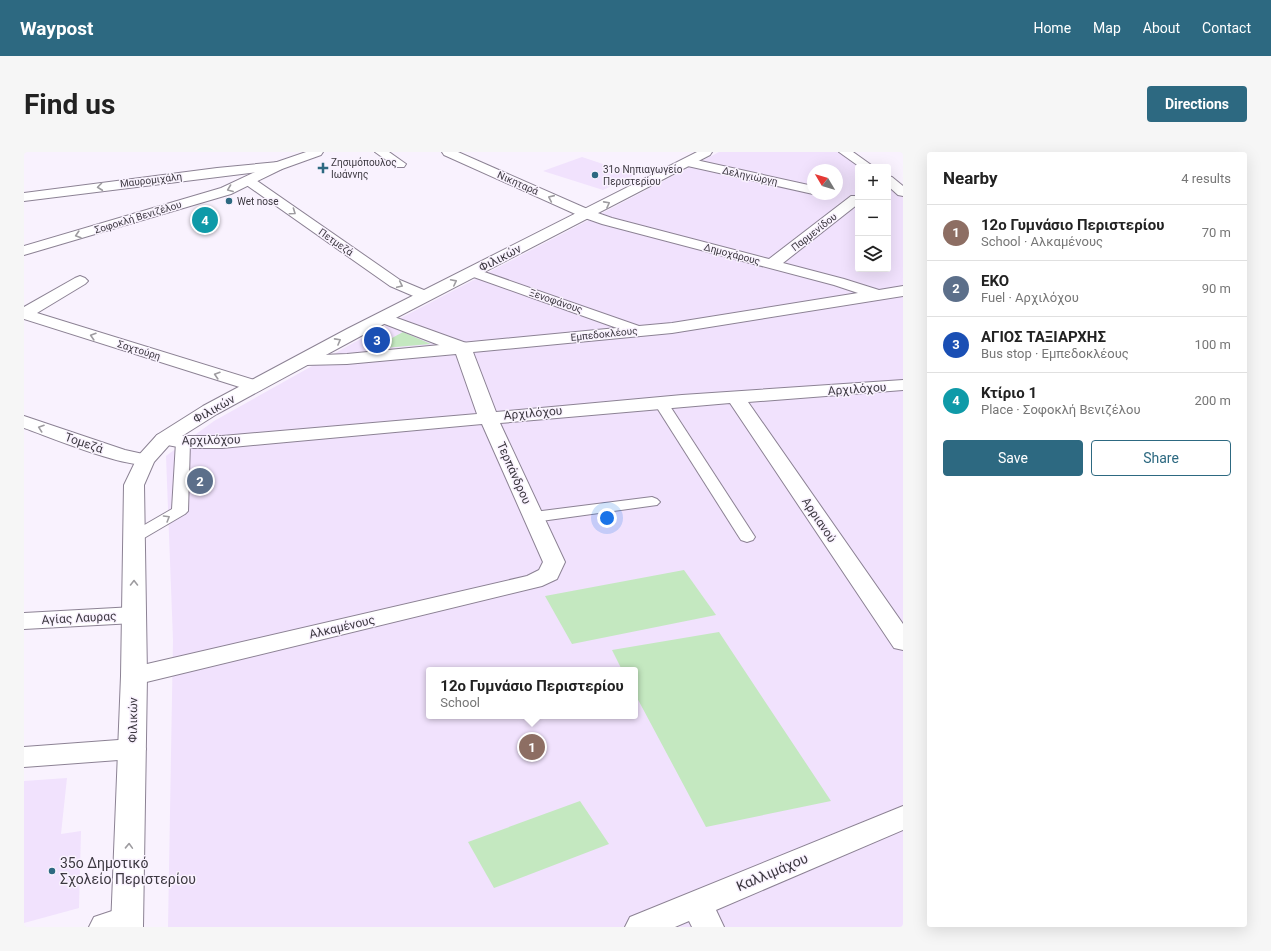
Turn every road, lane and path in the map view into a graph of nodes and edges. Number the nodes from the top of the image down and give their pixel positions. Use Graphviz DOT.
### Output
graph roads {
  1 [pos="317,152"];
  2 [pos="381,152"];
  3 [pos="448,152"];
  4 [pos="845,152"];
  5 [pos="696,155"];
  6 [pos="400,164"];
  7 [pos="863,164"];
  8 [pos="278,166"];
  9 [pos="903,176"];
  10 [pos="891,178"];
  11 [pos="249,181"];
  12 [pos="891,182"];
  13 [pos="807,188"];
  14 [pos="903,192"];
  15 [pos="843,196"];
  16 [pos="24,197"];
  17 [pos="891,198"];
  18 [pos="903,198"];
  19 [pos="855,199"];
  20 [pos="856,200"];
  21 [pos="587,214"];
  22 [pos="24,251"];
  23 [pos="772,265"];
  24 [pos="473,272"];
  25 [pos="80,281"];
  26 [pos="903,291"];
  27 [pos="878,295"];
  28 [pos="425,296"];
  29 [pos="24,314"];
  30 [pos="383,318"];
  31 [pos="639,330"];
  32 [pos="464,348"];
  33 [pos="304,360"];
  34 [pos="903,385"];
  35 [pos="255,386"];
  36 [pos="736,398"];
  37 [pos="661,403"];
  38 [pos="488,417"];
  39 [pos="24,422"];
  40 [pos="164,439"];
  41 [pos="183,442"];
  42 [pos="145,460"];
  43 [pos="652,502"];
  44 [pos="534,517"];
  45 [pos="747,537"];
  46 [pos="133,538"];
  47 [pos="549,574"];
  48 [pos="134,615"];
  49 [pos="24,621"];
  50 [pos="903,642"];
  51 [pos="134,676"];
  52 [pos="132,749"];
  53 [pos="24,757"];
  54 [pos="903,817"];
  55 [pos="702,916"];
  56 [pos="120,924"];
  57 [pos="641,927"];
  1 -- 8 [label="street, Σοφοκλή Βενιζέλου"];
  2 -- 6 [label="street"];
  21 -- 3 [label="street, Νικηταρά, one-way"];
  4 -- 7 [label="street"];
  5 -- 13 [label="street, Δεληγιώργη"];
  21 -- 5 [label="street, Φιλικών, one-way"];
  8 -- 11 [label="street, Σοφοκλή Βενιζέλου"];
  8 -- 16 [label="street, Μαυρομιχάλη, one-way"];
  9 -- 10 [label="street"];
  11 -- 22 [label="street, Σοφοκλή Βενιζέλου, one-way"];
  11 -- 28 [label="street, Πετμεζά, one-way"];
  12 -- 14 [label="street"];
  15 -- 19 [label="street"];
  17 -- 18 [label="street"];
  20 -- 23 [label="street, Παρμενίδου"];
  21 -- 23 [label="street, Δημοχάρους"];
  21 -- 24 [label="street, Φιλικών"];
  23 -- 27 [label="street, Δημοχάρους"];
  28 -- 24 [label="street, Φιλικών, one-way"];
  24 -- 31 [label="street, Ξενοφάνους"];
  25 -- 29 [label="street"];
  26 -- 27 [label="street, Εμπεδοκλέους"];
  27 -- 31 [label="street, Εμπεδοκλέους"];
  28 -- 30 [label="street, Φιλικών"];
  35 -- 29 [label="street, Σαχτούρη, one-way"];
  30 -- 32 [label="street"];
  33 -- 30 [label="street, Φιλικών, one-way"];
  31 -- 32 [label="street, Εμπεδοκλέους"];
  32 -- 33 [label="street, Εμπεδοκλέους"];
  32 -- 38 [label="street, Τερπάνδρου"];
  33 -- 35 [label="street, Φιλικών"];
  34 -- 36 [label="street, Αρχιλόχου"];
  35 -- 40 [label="street, Φιλικών"];
  36 -- 37 [label="street, Αρχιλόχου"];
  36 -- 50 [label="street, Αρριανού"];
  37 -- 38 [label="street, Αρχιλόχου"];
  37 -- 45 [label="lane"];
  38 -- 41 [label="street, Αρχιλόχου"];
  38 -- 44 [label="street, Τερπάνδρου"];
  42 -- 39 [label="street, Τομεζά, one-way"];
  40 -- 41 [label="street, Αρχιλόχου"];
  40 -- 42 [label="street, Φιλικών"];
  46 -- 41 [label="lane, one-way"];
  42 -- 46 [label="street, Φιλικών"];
  43 -- 44 [label="lane"];
  44 -- 47 [label="street, Τερπάνδρου"];
  48 -- 46 [label="street, Φιλικών, one-way"];
  47 -- 51 [label="street, Αλκαμένους"];
  48 -- 49 [label="street, Αγίας Λαυρας"];
  48 -- 51 [label="street, Φιλικών"];
  51 -- 52 [label="street, Φιλικών"];
  52 -- 53 [label="street"];
  56 -- 52 [label="street, Φιλικών, one-way"];
  54 -- 55 [label="street, Καλλιμάχου"];
  55 -- 57 [label="street, Καλλιμάχου"];
}
